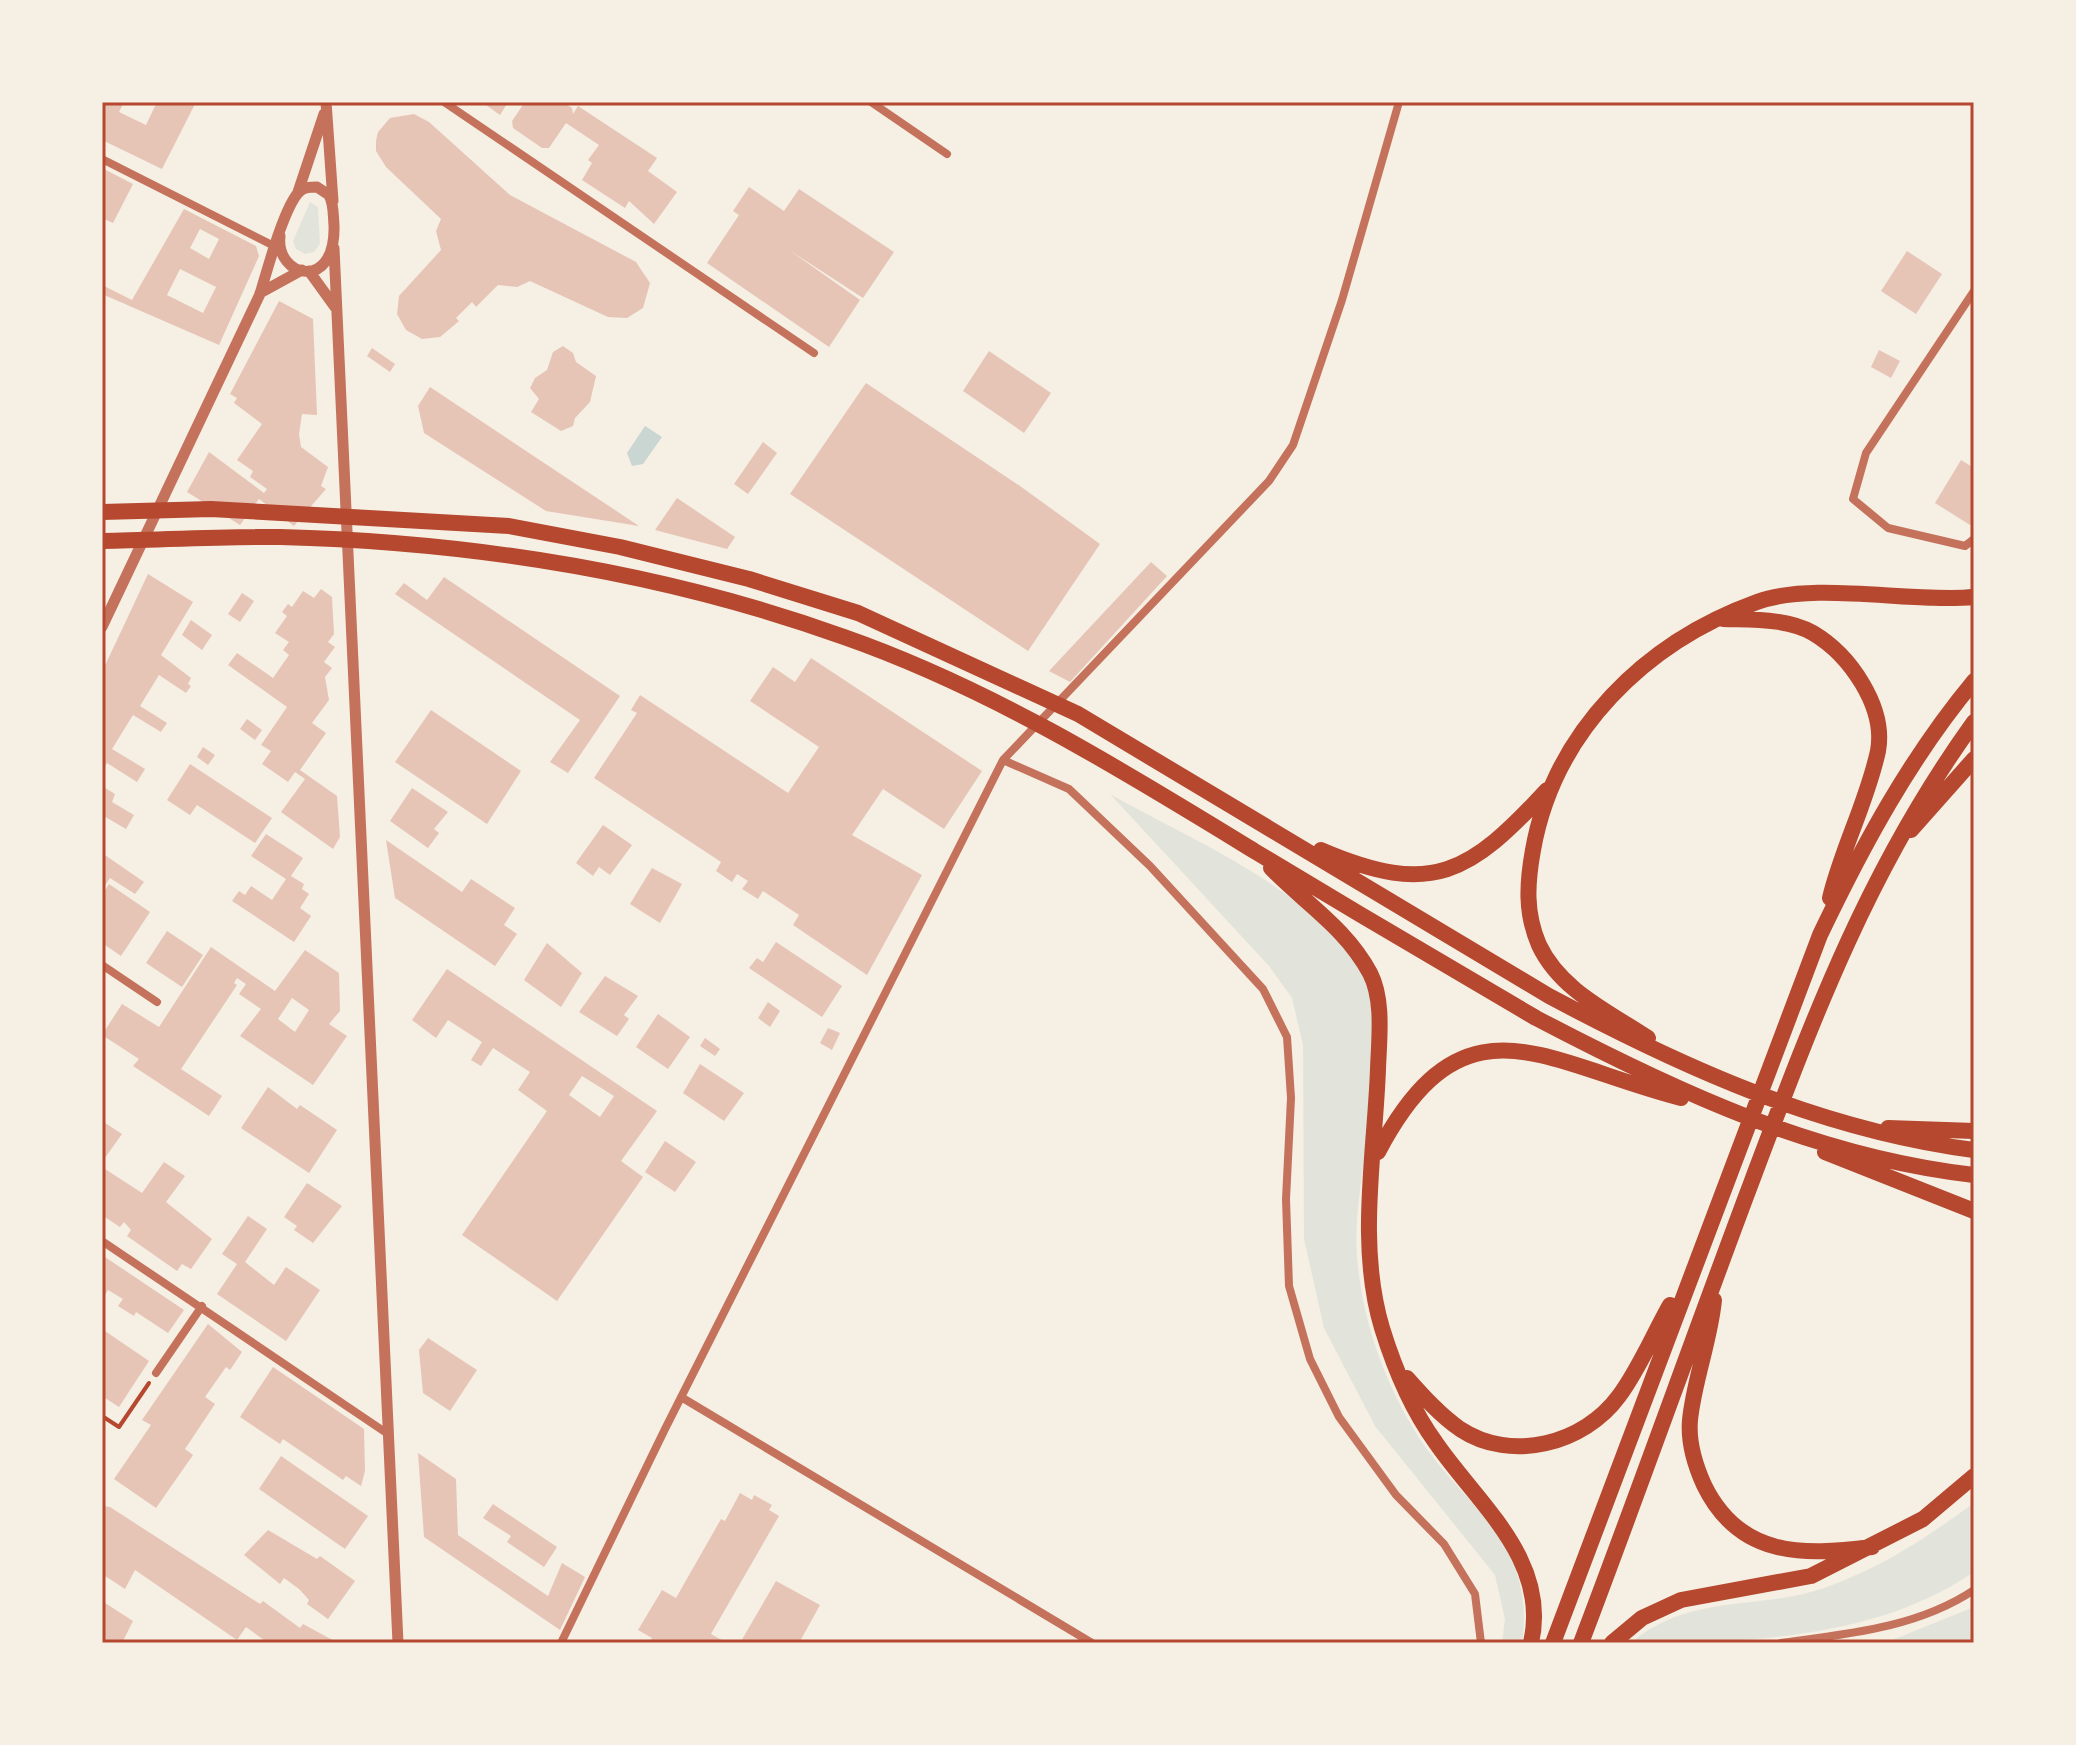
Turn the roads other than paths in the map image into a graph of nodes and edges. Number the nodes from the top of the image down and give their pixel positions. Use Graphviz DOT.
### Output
graph roads {
  1 [pos="444,102"];
  2 [pos="871,102"];
  3 [pos="1399,102"];
  4 [pos="326,106"];
  5 [pos="947,154"];
  6 [pos="102,159"];
  7 [pos="297,195"];
  8 [pos="333,202"];
  9 [pos="278,241"];
  10 [pos="334,248"];
  11 [pos="305,271"];
  12 [pos="1974,291"];
  13 [pos="260,294"];
  14 [pos="336,307"];
  15 [pos="814,353"];
  16 [pos="102,512"];
  17 [pos="102,541"];
  18 [pos="1971,543"];
  19 [pos="1974,597"];
  20 [pos="1717,619"];
  21 [pos="102,627"];
  22 [pos="1974,681"];
  23 [pos="1974,722"];
  24 [pos="1974,759"];
  25 [pos="1003,760"];
  26 [pos="1548,788"];
  27 [pos="1270,828"];
  28 [pos="1256,852"];
  29 [pos="1888,855"];
  30 [pos="1820,935"];
  31 [pos="102,965"];
  32 [pos="157,1002"];
  33 [pos="1692,1068"];
  34 [pos="1719,1108"];
  35 [pos="1858,1128"];
  36 [pos="1974,1131"];
  37 [pos="1795,1136"];
  38 [pos="1974,1150"];
  39 [pos="1375,1157"];
  40 [pos="1974,1175"];
  41 [pos="1974,1211"];
  42 [pos="102,1241"];
  43 [pos="1694,1262"];
  44 [pos="1718,1271"];
  45 [pos="202,1306"];
  46 [pos="1399,1370"];
  47 [pos="156,1373"];
  48 [pos="681,1397"];
  49 [pos="388,1434"];
  50 [pos="1974,1476"];
  51 [pos="1872,1547"];
  52 [pos="1974,1590"];
  53 [pos="398,1643"];
  54 [pos="561,1643"];
  55 [pos="1092,1643"];
  56 [pos="1481,1643"];
  57 [pos="1531,1643"];
  58 [pos="1553,1643"];
  59 [pos="1581,1643"];
  60 [pos="1612,1643"];
  61 [pos="1781,1643"];
  1 -- 15 [label="street"];
  2 -- 5 [label="street"];
  3 -- 25 [label="street"];
  4 -- 7 [label="street"];
  4 -- 8 [label="street"];
  6 -- 9 [label="street"];
  7 -- 8 [label="street"];
  7 -- 9 [label="street"];
  8 -- 10 [label="street"];
  9 -- 11 [label="street"];
  9 -- 13 [label="street"];
  10 -- 11 [label="street"];
  10 -- 14 [label="street"];
  11 -- 13 [label="street"];
  11 -- 14 [label="street"];
  12 -- 18 [label="street"];
  13 -- 21 [label="street"];
  14 -- 49 [label="street"];
  16 -- 27 [label="highway"];
  17 -- 28 [label="highway"];
  19 -- 20 [label="highway"];
  20 -- 26 [label="highway"];
  20 -- 30 [label="highway"];
  22 -- 30 [label="highway"];
  23 -- 29 [label="highway"];
  24 -- 29 [label="highway"];
  25 -- 48 [label="street"];
  25 -- 56 [label="street"];
  26 -- 27 [label="highway"];
  26 -- 33 [label="highway"];
  27 -- 33 [label="highway"];
  28 -- 34 [label="highway"];
  28 -- 39 [label="highway"];
  29 -- 44 [label="highway"];
  30 -- 43 [label="highway"];
  31 -- 32 [label="street"];
  33 -- 35 [label="highway"];
  34 -- 37 [label="highway"];
  34 -- 39 [label="highway"];
  35 -- 36 [label="highway"];
  35 -- 38 [label="highway"];
  37 -- 40 [label="highway"];
  37 -- 41 [label="highway"];
  39 -- 46 [label="highway"];
  42 -- 45 [label="street"];
  43 -- 46 [label="highway"];
  43 -- 58 [label="highway"];
  44 -- 51 [label="highway"];
  44 -- 59 [label="highway"];
  45 -- 47 [label="street"];
  45 -- 49 [label="street"];
  46 -- 57 [label="highway"];
  48 -- 54 [label="street"];
  48 -- 55 [label="street"];
  49 -- 53 [label="street"];
  50 -- 51 [label="highway"];
  51 -- 60 [label="highway"];
  52 -- 61 [label="street"];
}
